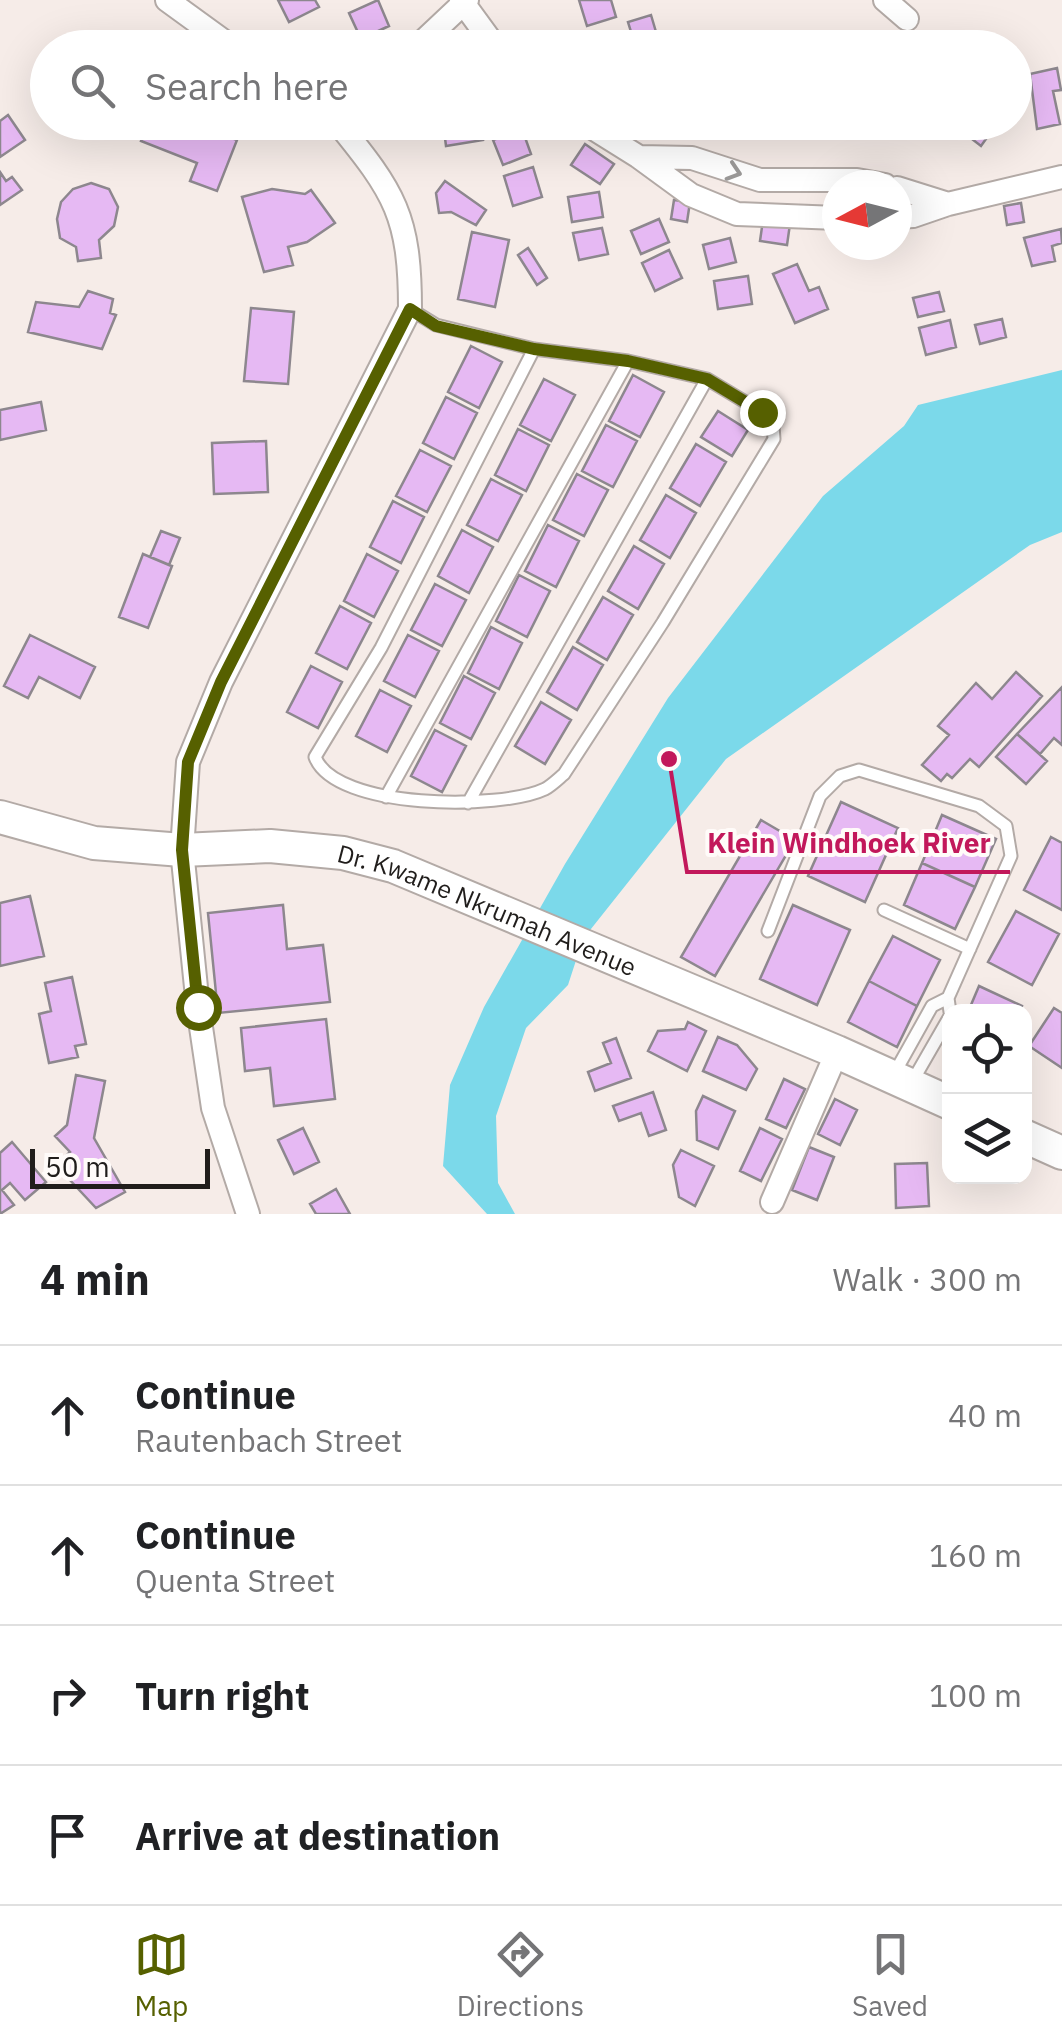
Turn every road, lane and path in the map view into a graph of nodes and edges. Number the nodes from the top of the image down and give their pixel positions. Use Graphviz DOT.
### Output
graph roads {
  1 [pos="168,0"];
  2 [pos="885,0"];
  3 [pos="464,1"];
  4 [pos="906,19"];
  5 [pos="209,30"];
  6 [pos="434,30"];
  7 [pos="484,30"];
  8 [pos="350,140"];
  9 [pos="612,140"];
  10 [pos="639,157"];
  11 [pos="1062,178"];
  12 [pos="822,182"];
  13 [pos="912,193"];
  14 [pos="948,204"];
  15 [pos="912,216"];
  16 [pos="822,217"];
  17 [pos="410,309"];
  18 [pos="534,349"];
  19 [pos="628,361"];
  20 [pos="707,379"];
  21 [pos="386,797"];
  22 [pos="468,803"];
  23 [pos="0,817"];
  24 [pos="182,850"];
  25 [pos="884,910"];
  26 [pos="768,931"];
  27 [pos="970,949"];
  28 [pos="951,1004"];
  29 [pos="942,1008"];
  30 [pos="942,1020"];
  31 [pos="837,1052"];
  32 [pos="901,1081"];
  33 [pos="942,1099"];
  34 [pos="1032,1140"];
  35 [pos="1062,1154"];
  36 [pos="772,1202"];
  37 [pos="248,1214"];
  1 -- 5 [label="street"];
  2 -- 4 [label="street"];
  3 -- 6 [label="street"];
  3 -- 7 [label="street"];
  8 -- 17 [label="street"];
  9 -- 10 [label="street"];
  10 -- 12 [label="street, one-way"];
  10 -- 16 [label="street"];
  11 -- 14 [label="street"];
  13 -- 14 [label="street"];
  14 -- 15 [label="street"];
  17 -- 18 [label="lane"];
  17 -- 24 [label="street"];
  18 -- 19 [label="lane"];
  18 -- 21 [label="lane"];
  19 -- 20 [label="lane"];
  19 -- 21 [label="lane"];
  20 -- 22 [label="lane"];
  20 -- 22 [label="lane"];
  21 -- 22 [label="lane"];
  23 -- 24 [label="street, Dr. Kwame Nkrumah Avenue"];
  24 -- 31 [label="street, Dr. Kwame Nkrumah Avenue"];
  24 -- 37 [label="street"];
  25 -- 27 [label="lane"];
  26 -- 27 [label="lane"];
  27 -- 28 [label="lane"];
  29 -- 32 [label="lane"];
  30 -- 32 [label="lane"];
  31 -- 32 [label="street, Dr. Kwame Nkrumah Avenue"];
  31 -- 36 [label="street"];
  32 -- 33 [label="street, Dr. Kwame Nkrumah Avenue"];
  34 -- 35 [label="street"];
}
